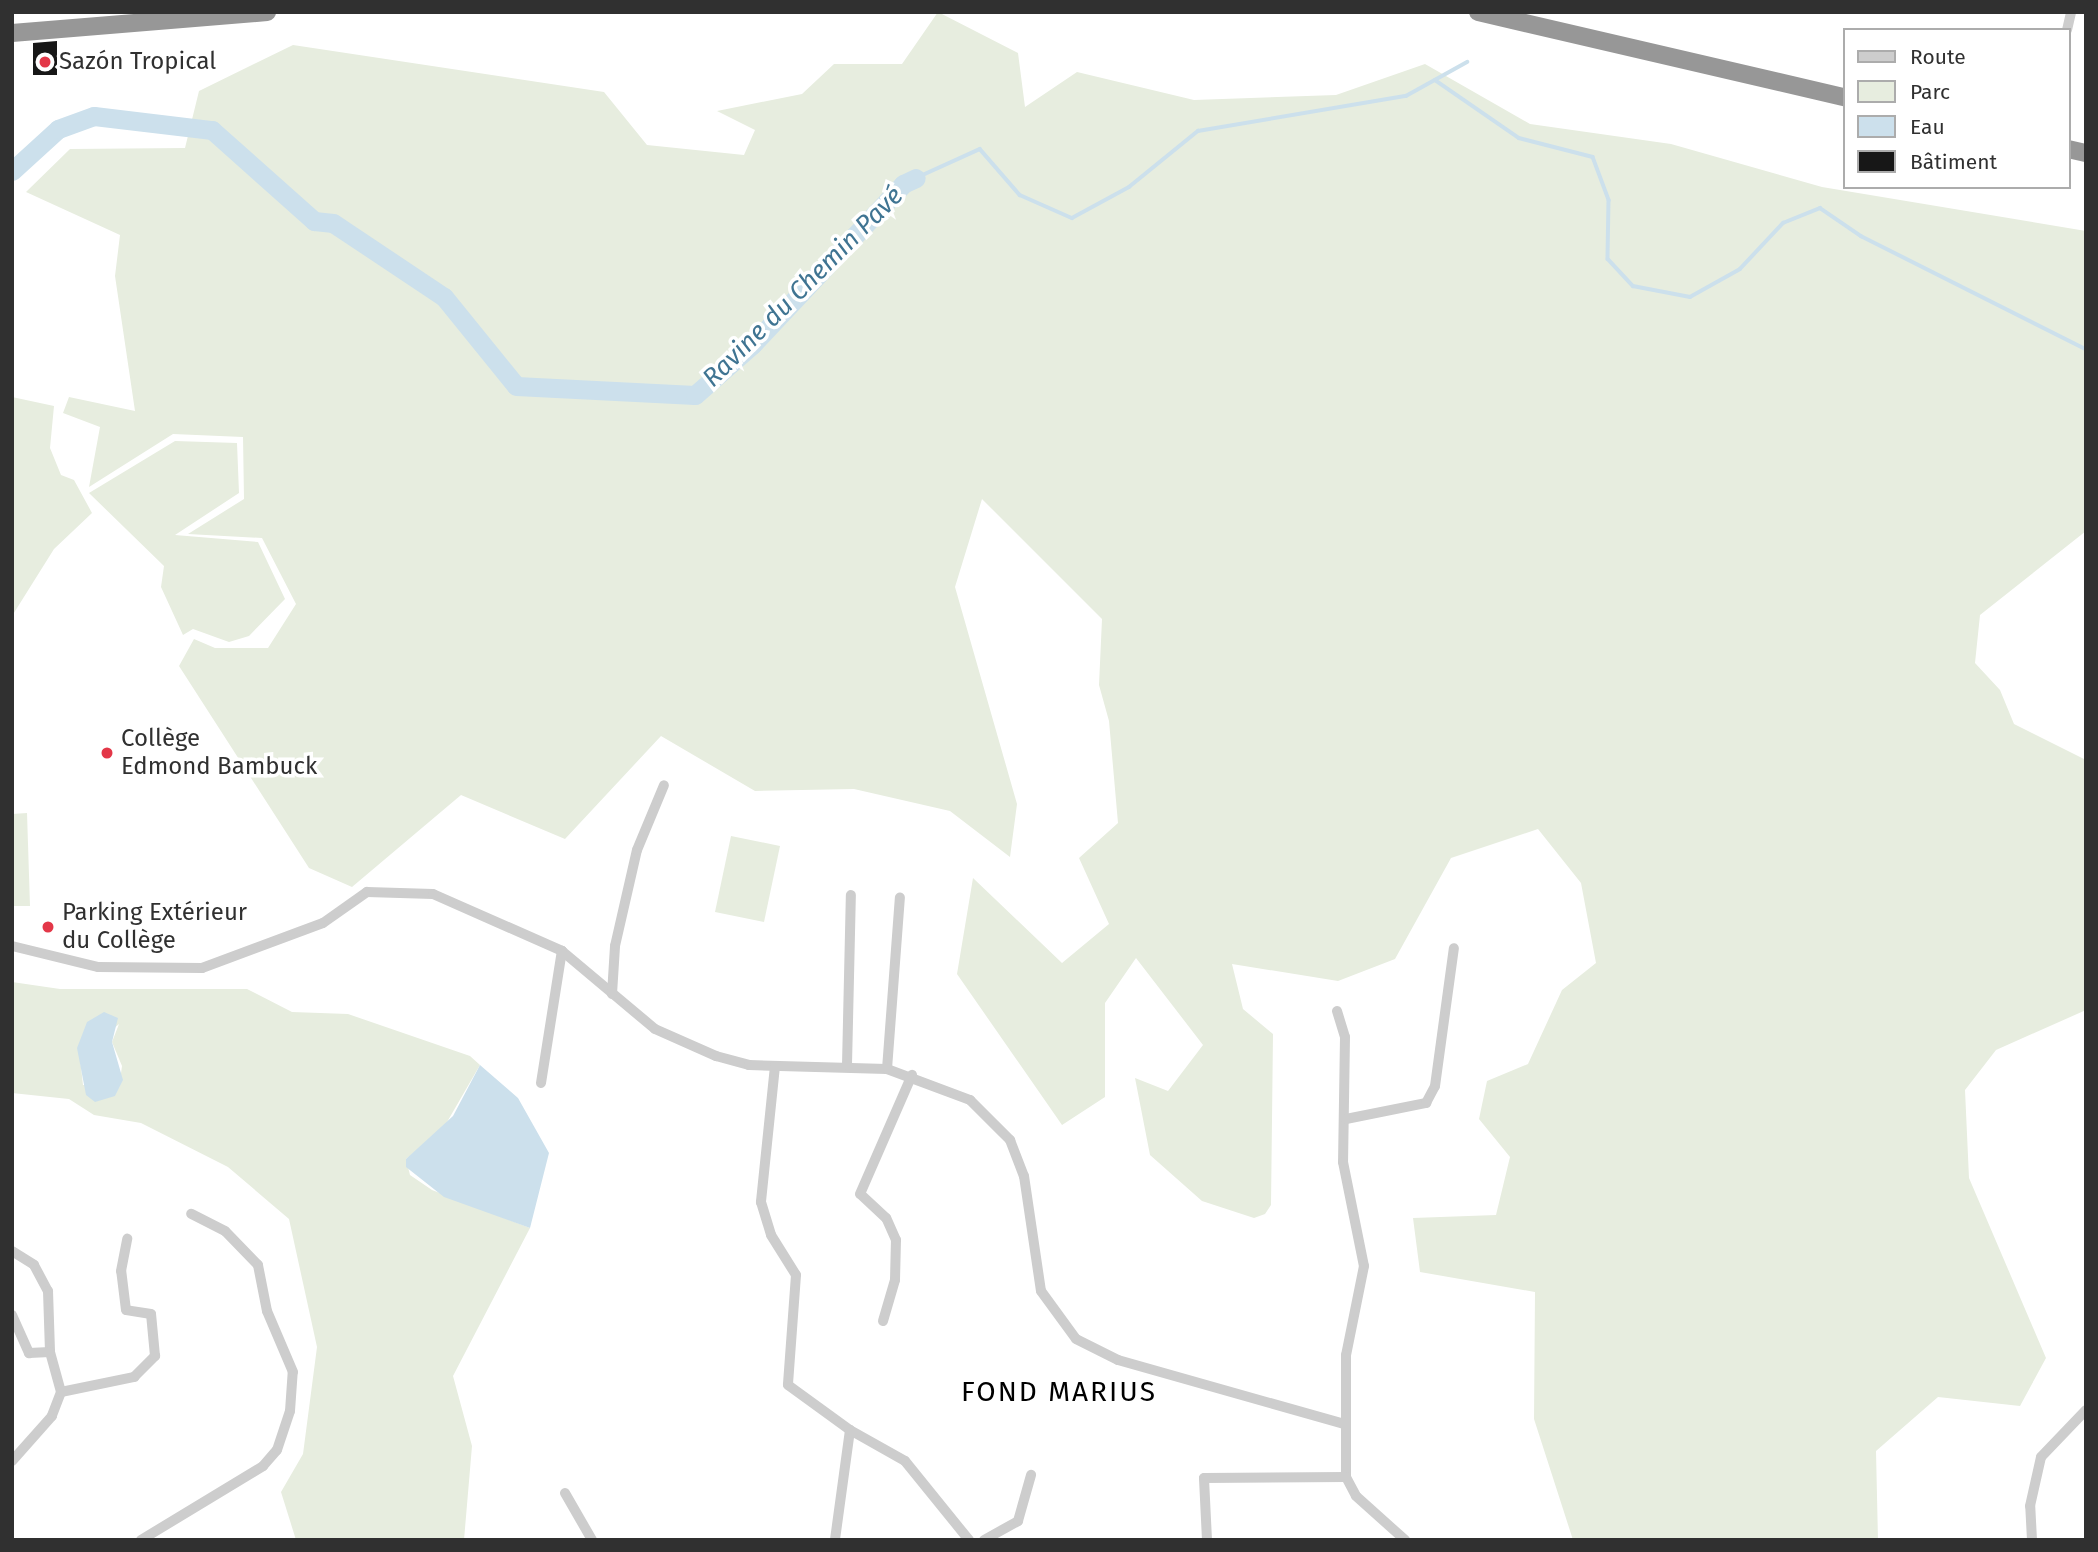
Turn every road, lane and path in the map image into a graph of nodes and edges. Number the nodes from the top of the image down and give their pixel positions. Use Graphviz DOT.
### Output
graph roads {
  1 [pos="267,12"];
  2 [pos="1478,12"];
  3 [pos="222,14"];
  4 [pos="145,17"];
  5 [pos="12,31"];
  6 [pos="1842,97"];
  7 [pos="664,785"];
  8 [pos="851,895"];
  9 [pos="900,897"];
  10 [pos="12,946"];
  11 [pos="1454,948"];
  12 [pos="562,951"];
  13 [pos="611,994"];
  14 [pos="1337,1012"];
  15 [pos="847,1065"];
  16 [pos="775,1066"];
  17 [pos="887,1069"];
  18 [pos="912,1075"];
  19 [pos="541,1083"];
  20 [pos="1346,1119"];
  21 [pos="191,1214"];
  22 [pos="127,1239"];
  23 [pos="12,1251"];
  24 [pos="12,1315"];
  25 [pos="883,1321"];
  26 [pos="50,1352"];
  27 [pos="61,1392"];
  28 [pos="2086,1410"];
  29 [pos="1341,1423"];
  30 [pos="850,1430"];
  31 [pos="12,1461"];
  32 [pos="1031,1475"];
  33 [pos="1346,1476"];
  34 [pos="565,1493"];
  35 [pos="141,1540"];
  36 [pos="592,1540"];
  37 [pos="835,1540"];
  38 [pos="970,1540"];
  39 [pos="984,1540"];
  40 [pos="1208,1540"];
  41 [pos="1405,1540"];
  42 [pos="2032,1540"];
  1 -- 3 [label="highway"];
  2 -- 6 [label="highway"];
  3 -- 4 [label="highway"];
  4 -- 5 [label="highway"];
  7 -- 13 [label="street"];
  8 -- 15 [label="street"];
  9 -- 17 [label="street"];
  10 -- 12 [label="street"];
  11 -- 20 [label="street"];
  12 -- 13 [label="street"];
  12 -- 19 [label="street"];
  13 -- 16 [label="street"];
  14 -- 20 [label="street"];
  15 -- 16 [label="street"];
  15 -- 17 [label="street"];
  16 -- 30 [label="street"];
  17 -- 18 [label="street"];
  18 -- 25 [label="street"];
  18 -- 29 [label="street"];
  20 -- 29 [label="street"];
  21 -- 35 [label="street"];
  22 -- 27 [label="street"];
  23 -- 26 [label="street"];
  24 -- 26 [label="street"];
  26 -- 27 [label="street"];
  27 -- 31 [label="street"];
  28 -- 42 [label="street"];
  29 -- 33 [label="street"];
  30 -- 37 [label="street"];
  30 -- 38 [label="street"];
  32 -- 39 [label="street"];
  33 -- 40 [label="street"];
  33 -- 41 [label="street"];
  34 -- 36 [label="street"];
}
